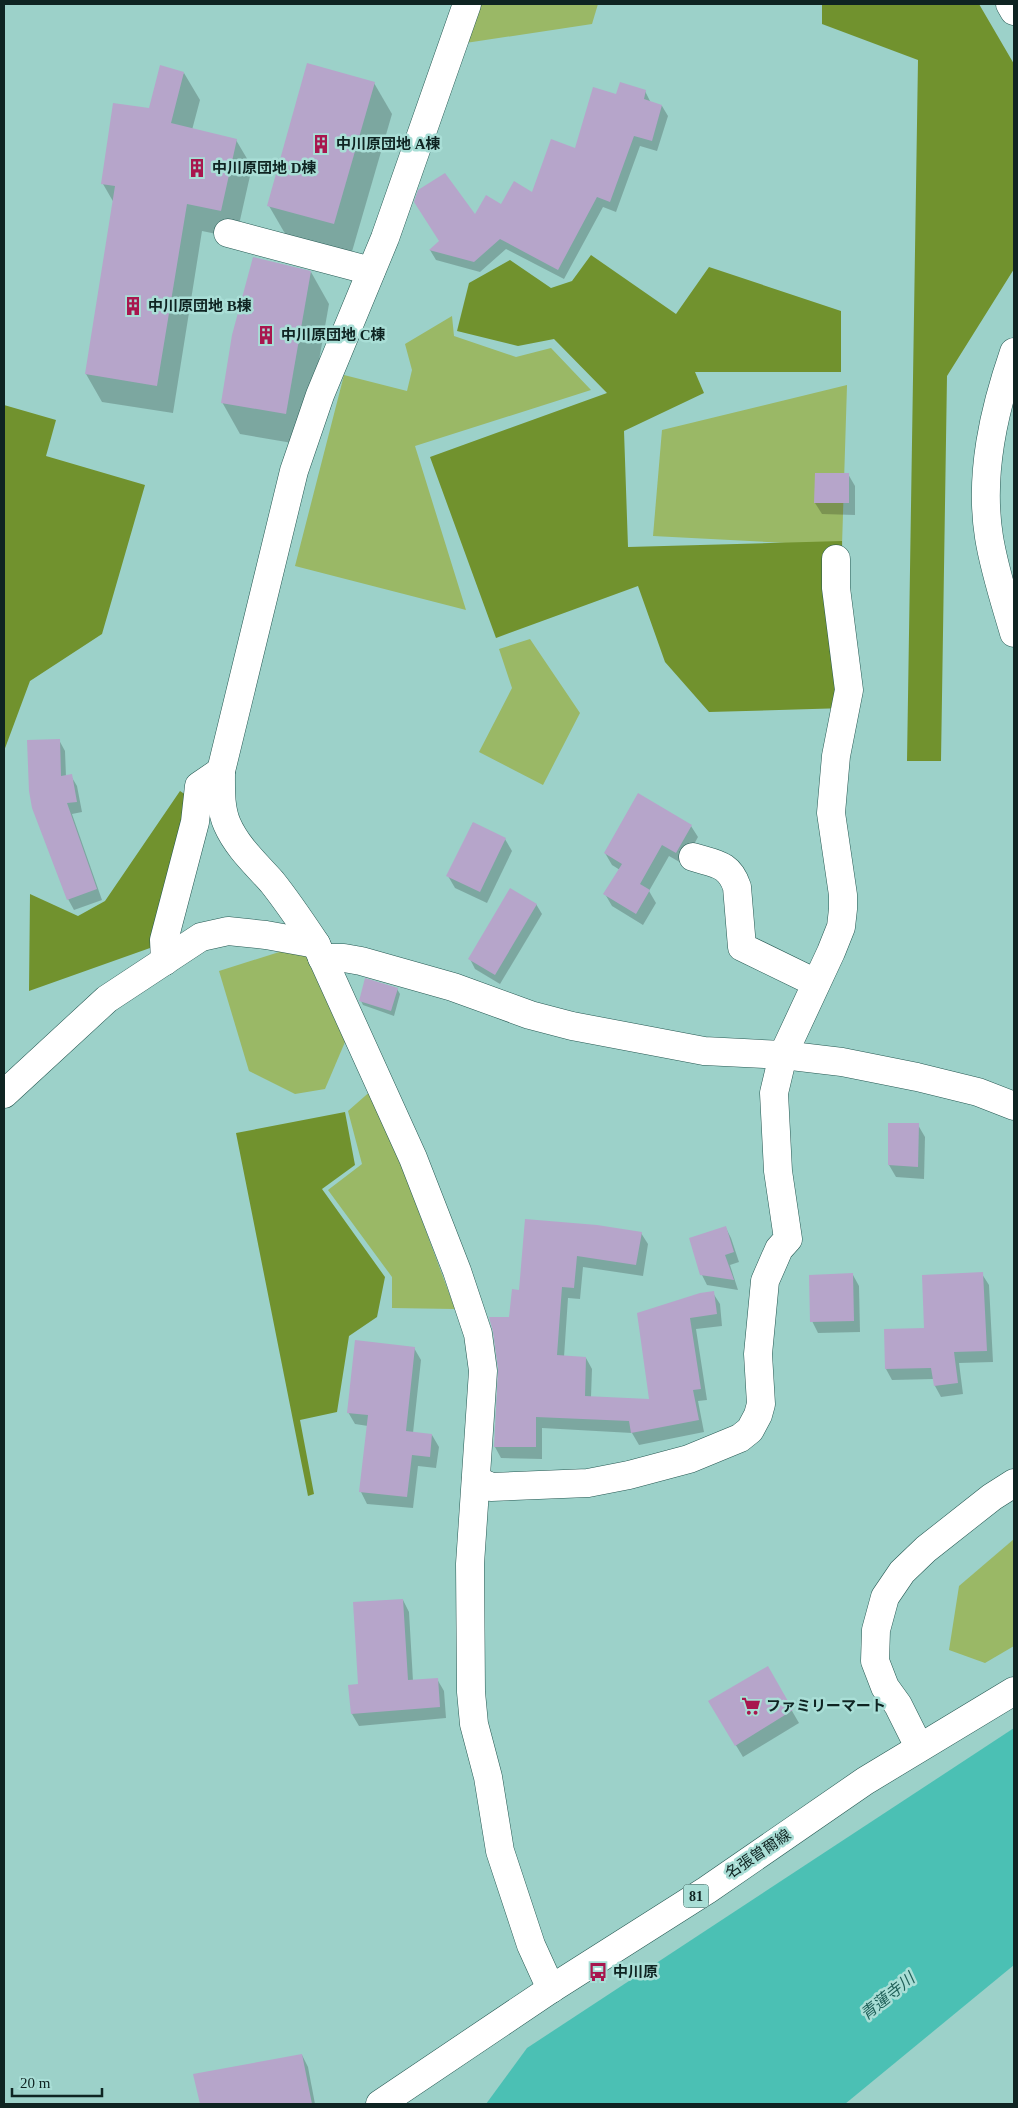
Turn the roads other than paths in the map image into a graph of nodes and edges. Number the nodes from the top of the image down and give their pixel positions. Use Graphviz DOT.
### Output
graph roads {
  1 [pos="467,4"];
  2 [pos="1010,4"];
  3 [pos="1014,11"];
  4 [pos="228,233"];
  5 [pos="371,271"];
  6 [pos="1014,352"];
  7 [pos="836,559"];
  8 [pos="1014,634"];
  9 [pos="221,771"];
  10 [pos="693,857"];
  11 [pos="319,951"];
  12 [pos="165,961"];
  13 [pos="816,983"];
  14 [pos="783,1054"];
  15 [pos="4,1094"];
  16 [pos="1014,1106"];
  17 [pos="476,1480"];
  18 [pos="1014,1483"];
  19 [pos="1014,1691"];
  20 [pos="919,1747"];
  21 [pos="552,1989"];
  22 [pos="380,2104"];
  1 -- 5 [label="street"];
  2 -- 3 [label="street"];
  4 -- 5 [label="street"];
  5 -- 9 [label="street"];
  6 -- 8 [label="street"];
  7 -- 13 [label="street"];
  9 -- 11 [label="street"];
  9 -- 12 [label="street"];
  10 -- 13 [label="street"];
  11 -- 12 [label="street"];
  11 -- 14 [label="street"];
  11 -- 17 [label="street"];
  12 -- 15 [label="street"];
  13 -- 14 [label="street"];
  14 -- 16 [label="street"];
  14 -- 17 [label="street"];
  17 -- 21 [label="street"];
  18 -- 20 [label="street"];
  19 -- 20 [label="street, 名張曽爾線 / 81"];
  20 -- 21 [label="street, 名張曽爾線 / 81"];
  21 -- 22 [label="street, 名張曽爾線 / 81"];
}
